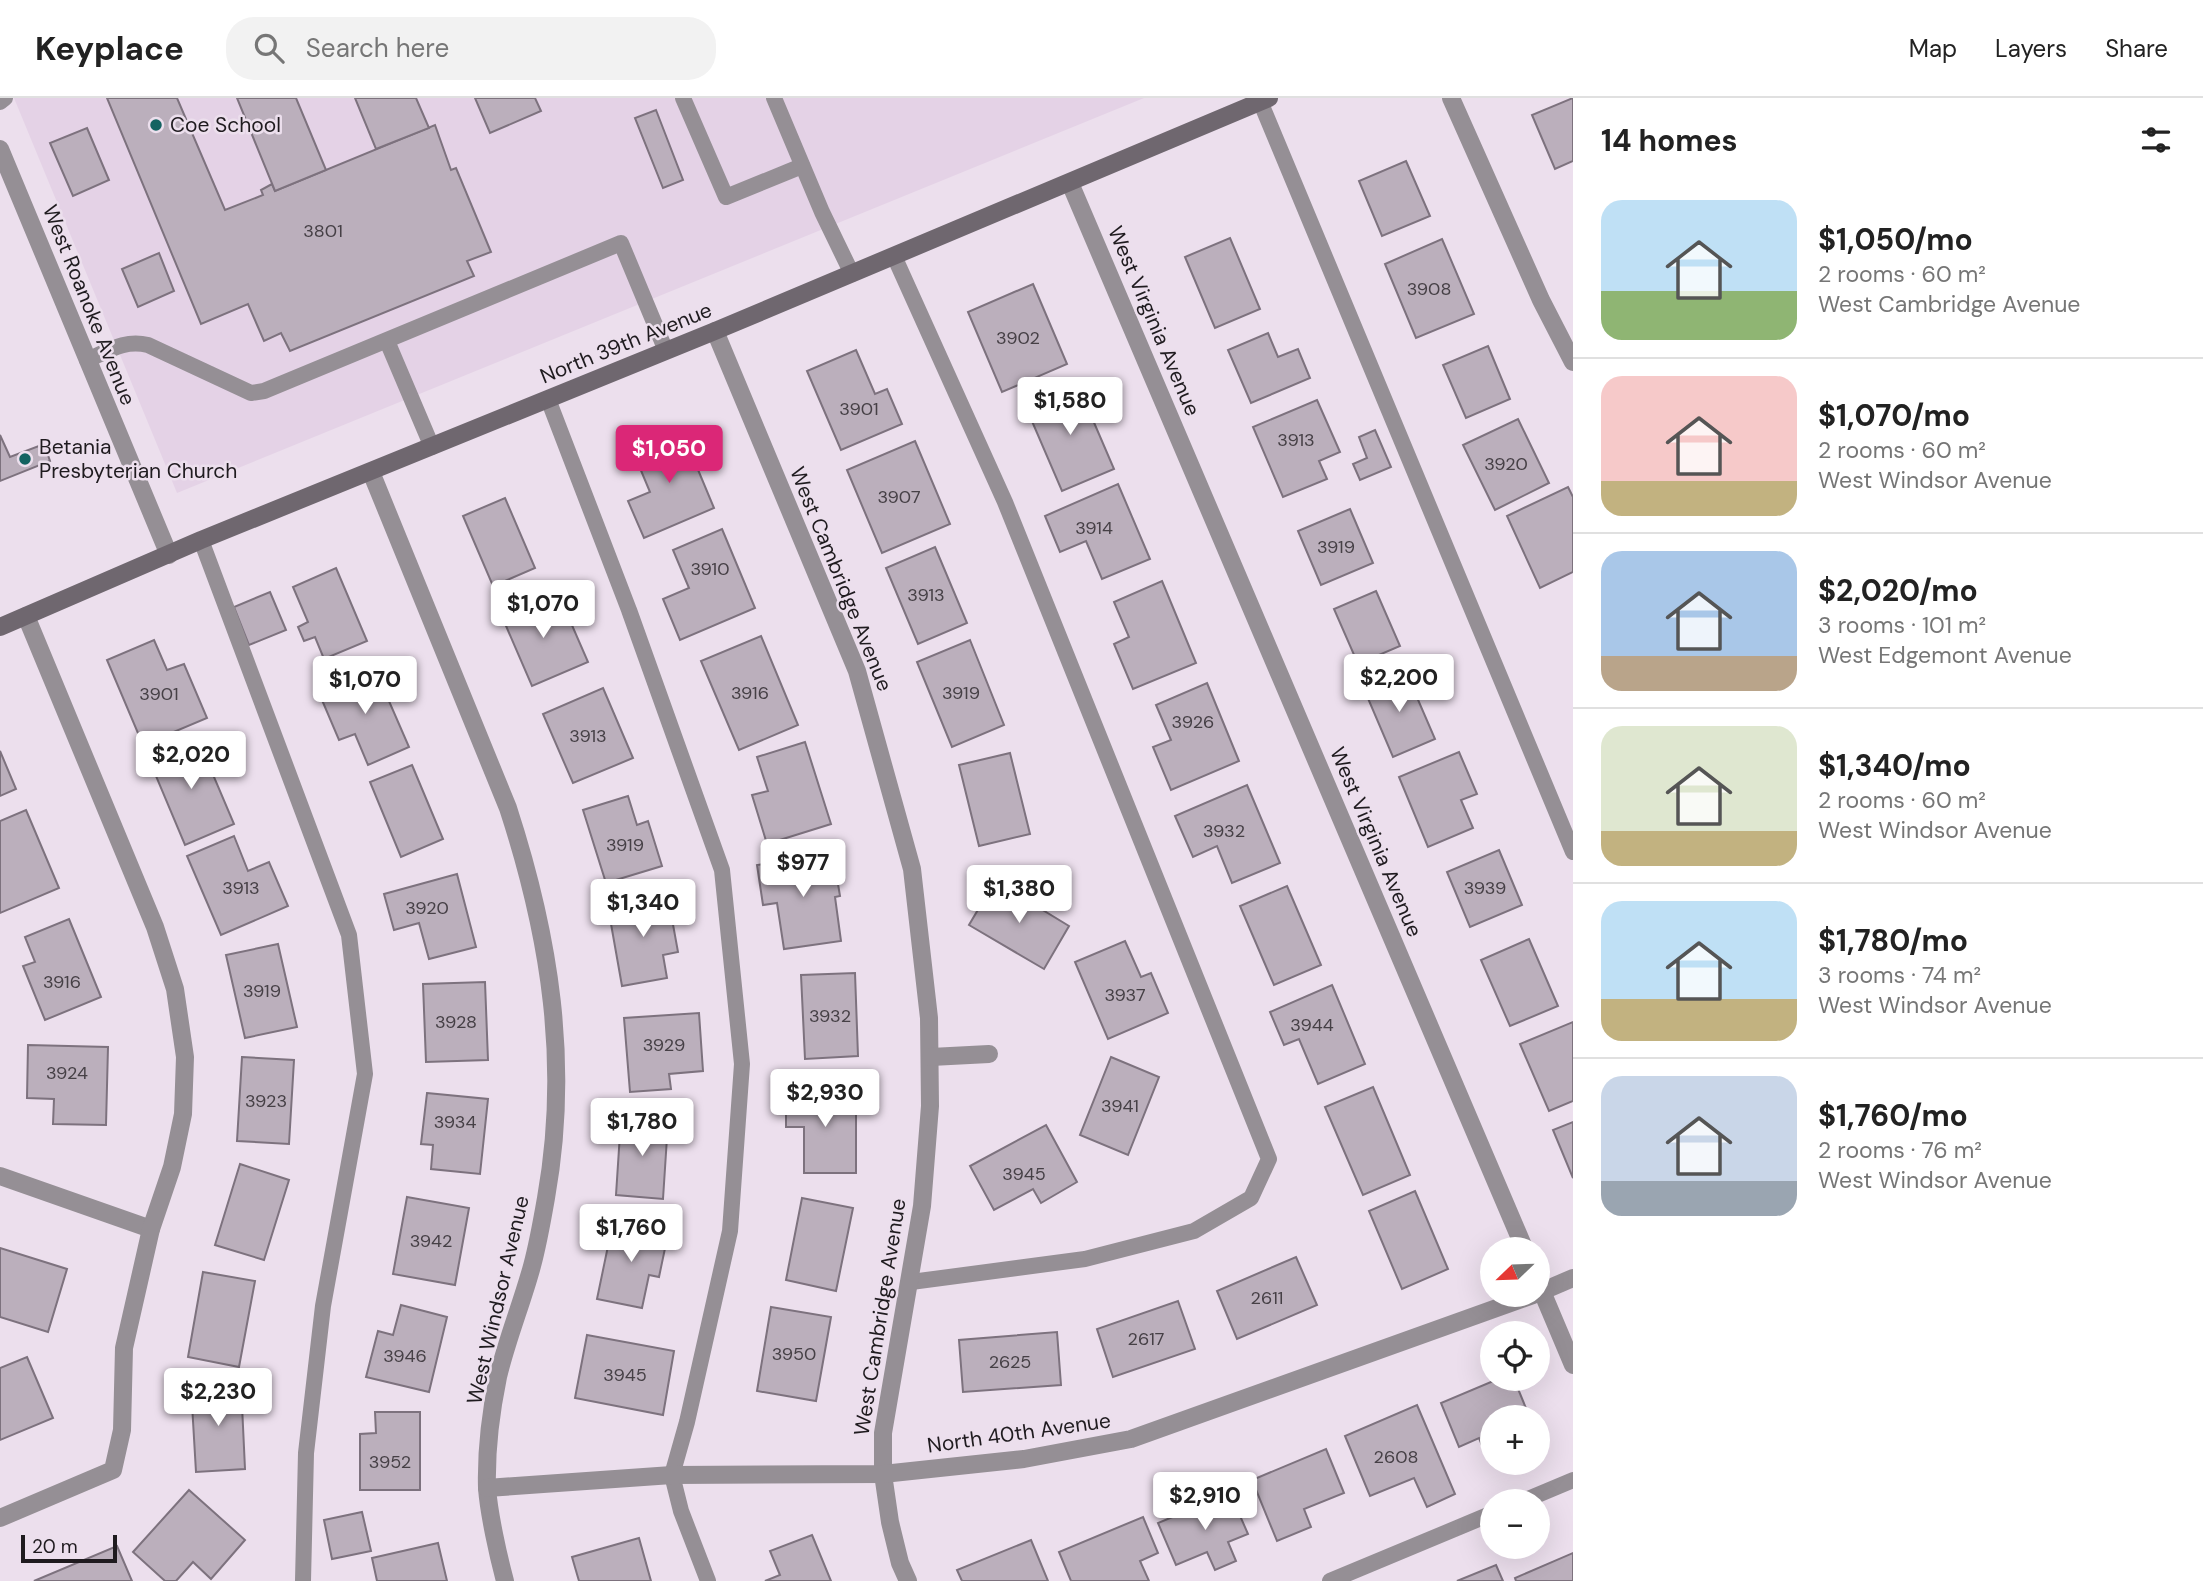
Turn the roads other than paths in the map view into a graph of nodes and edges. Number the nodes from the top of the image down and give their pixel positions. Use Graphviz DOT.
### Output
graph roads {
  1 [pos="5,98"];
  2 [pos="683,98"];
  3 [pos="774,98"];
  4 [pos="1451,98"];
  5 [pos="1265,100"];
  6 [pos="0,102"];
  7 [pos="0,149"];
  8 [pos="802,166"];
  9 [pos="1070,183"];
  10 [pos="894,256"];
  11 [pos="852,274"];
  12 [pos="715,331"];
  13 [pos="387,341"];
  14 [pos="666,351"];
  15 [pos="87,360"];
  16 [pos="1573,362"];
  17 [pos="548,399"];
  18 [pos="432,447"];
  19 [pos="371,472"];
  20 [pos="201,540"];
  21 [pos="169,555"];
  22 [pos="26,616"];
  23 [pos="0,627"];
  24 [pos="1573,852"];
  25 [pos="989,1054"];
  26 [pos="931,1057"];
  27 [pos="0,1176"];
  28 [pos="150,1229"];
  29 [pos="1519,1237"];
  30 [pos="1573,1278"];
  31 [pos="911,1282"];
  32 [pos="1550,1286"];
  33 [pos="1492,1307"];
  34 [pos="1546,1307"];
  35 [pos="1573,1365"];
  36 [pos="883,1474"];
  37 [pos="671,1475"];
  38 [pos="1573,1480"];
  39 [pos="487,1488"];
  40 [pos="1550,1490"];
  41 [pos="0,1518"];
  42 [pos="1480,1518"];
  43 [pos="303,1581"];
  44 [pos="505,1581"];
  45 [pos="708,1581"];
  46 [pos="908,1581"];
  47 [pos="1330,1581"];
  1 -- 6 [label="lane"];
  2 -- 8 [label="lane"];
  3 -- 8 [label="lane"];
  4 -- 16 [label="street"];
  5 -- 9 [label="street, North 39th Avenue"];
  5 -- 24 [label="lane"];
  7 -- 15 [label="street, West Roanoke Avenue"];
  8 -- 11 [label="lane"];
  9 -- 10 [label="street, North 39th Avenue"];
  9 -- 29 [label="street, West Virginia Avenue"];
  10 -- 11 [label="street, North 39th Avenue"];
  10 -- 31 [label="lane"];
  11 -- 12 [label="street, North 39th Avenue"];
  12 -- 14 [label="street, North 39th Avenue"];
  12 -- 26 [label="street, West Cambridge Avenue"];
  13 -- 14 [label="lane"];
  13 -- 15 [label="lane"];
  13 -- 18 [label="lane"];
  14 -- 17 [label="street, North 39th Avenue"];
  15 -- 21 [label="street, West Roanoke Avenue"];
  17 -- 18 [label="street, North 39th Avenue"];
  17 -- 37 [label="lane"];
  18 -- 19 [label="street, North 39th Avenue"];
  19 -- 20 [label="street, North 39th Avenue"];
  19 -- 39 [label="street, West Windsor Avenue"];
  20 -- 21 [label="street, North 39th Avenue"];
  20 -- 43 [label="lane"];
  21 -- 22 [label="street, North 39th Avenue"];
  22 -- 23 [label="street, North 39th Avenue"];
  22 -- 28 [label="street"];
  25 -- 26 [label="street"];
  26 -- 31 [label="street, West Cambridge Avenue"];
  27 -- 28 [label="street"];
  28 -- 41 [label="street"];
  30 -- 32 [label="street, North 40th Avenue"];
  31 -- 36 [label="street, West Cambridge Avenue"];
  33 -- 36 [label="street, North 40th Avenue"];
  34 -- 35 [label="street"];
  36 -- 37 [label="street, North 40th Avenue"];
  36 -- 46 [label="street, West Cambridge Avenue"];
  37 -- 39 [label="street, North 40th Avenue"];
  37 -- 45 [label="lane"];
  38 -- 40 [label="lane"];
  39 -- 44 [label="street, West Windsor Avenue"];
  42 -- 47 [label="lane"];
}
